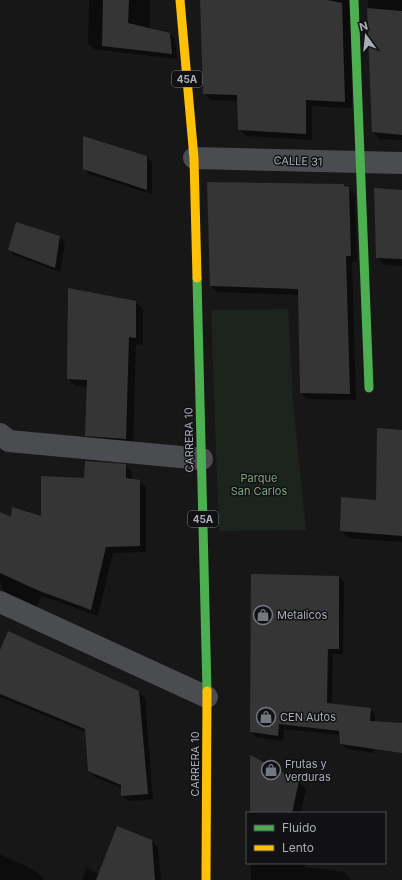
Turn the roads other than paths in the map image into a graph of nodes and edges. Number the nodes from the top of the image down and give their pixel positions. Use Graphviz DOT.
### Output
graph roads {
  1 [pos="180,0"];
  2 [pos="354,0"];
  3 [pos="194,158"];
  4 [pos="360,163"];
  5 [pos="402,163"];
  6 [pos="369,388"];
  7 [pos="0,434"];
  8 [pos="202,459"];
  9 [pos="0,602"];
  10 [pos="207,696"];
  11 [pos="206,880"];
  1 -- 3 [label="main road, CARRERA 10 / 45A"];
  2 -- 4 [label="main road"];
  3 -- 4 [label="street, CALLE 31"];
  3 -- 8 [label="main road, CARRERA 10 / 45A"];
  4 -- 5 [label="street, CALLE 31"];
  4 -- 6 [label="main road"];
  7 -- 8 [label="street"];
  8 -- 10 [label="main road, CARRERA 10 / 45A"];
  9 -- 10 [label="street"];
  10 -- 11 [label="main road, CARRERA 10 / 45A"];
}
